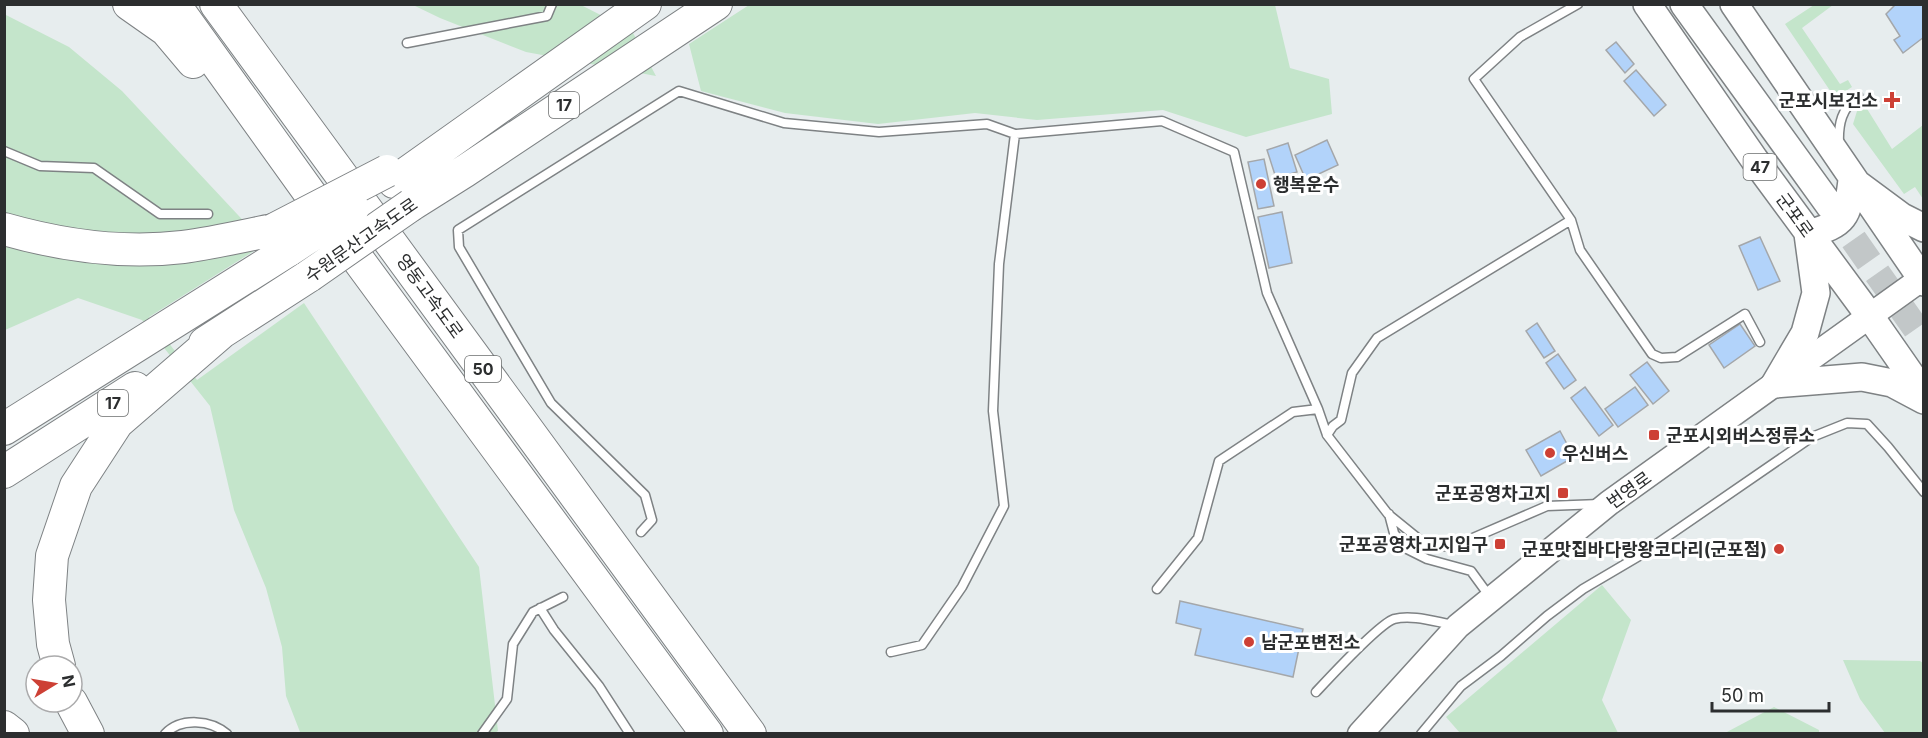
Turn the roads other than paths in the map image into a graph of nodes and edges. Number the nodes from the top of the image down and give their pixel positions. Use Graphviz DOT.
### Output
graph roads {
  1 [pos="129,4"];
  2 [pos="174,4"];
  3 [pos="216,4"];
  4 [pos="552,4"];
  5 [pos="645,4"];
  6 [pos="716,4"];
  7 [pos="1578,4"];
  8 [pos="1684,4"];
  9 [pos="1705,4"];
  10 [pos="1734,4"];
  11 [pos="1648,9"];
  12 [pos="407,43"];
  13 [pos="1858,96"];
  14 [pos="1799,98"];
  15 [pos="1850,102"];
  16 [pos="1015,134"];
  17 [pos="4,151"];
  18 [pos="1841,185"];
  19 [pos="397,186"];
  20 [pos="208,214"];
  21 [pos="326,216"];
  22 [pos="1571,220"];
  23 [pos="1923,228"];
  24 [pos="4,229"];
  25 [pos="1808,234"];
  26 [pos="281,240"];
  27 [pos="1923,279"];
  28 [pos="1869,315"];
  29 [pos="221,333"];
  30 [pos="1760,342"];
  31 [pos="1775,384"];
  32 [pos="1923,393"];
  33 [pos="1923,400"];
  34 [pos="1318,409"];
  35 [pos="4,429"];
  36 [pos="1327,435"];
  37 [pos="4,472"];
  38 [pos="1923,492"];
  39 [pos="1609,503"];
  40 [pos="1388,514"];
  41 [pos="641,532"];
  42 [pos="1157,589"];
  43 [pos="562,597"];
  44 [pos="1491,598"];
  45 [pos="540,608"];
  46 [pos="1458,626"];
  47 [pos="891,652"];
  48 [pos="56,654"];
  49 [pos="1316,692"];
  50 [pos="77,714"];
  51 [pos="4,727"];
  52 [pos="13,734"];
  53 [pos="88,734"];
  54 [pos="165,734"];
  55 [pos="227,734"];
  56 [pos="482,734"];
  57 [pos="630,734"];
  58 [pos="707,734"];
  59 [pos="750,734"];
  60 [pos="1360,734"];
  61 [pos="1420,734"];
  1 -- 21 [label="highway"];
  2 -- 21 [label="highway, 영동고속도로 / 50"];
  3 -- 59 [label="highway, 영동고속도로 / 50"];
  4 -- 12 [label="lane"];
  5 -- 19 [label="highway, 수원문산고속도로 / 17"];
  6 -- 19 [label="highway, 수원문산고속도로 / 17"];
  7 -- 22 [label="lane"];
  8 -- 18 [label="main road, 군포로 / 47"];
  9 -- 18 [label="main road, 군포로 / 47"];
  10 -- 14 [label="main road, 군포로 / 47"];
  11 -- 25 [label="main road, 군포로 / 47"];
  13 -- 15 [label="lane"];
  14 -- 15 [label="lane"];
  14 -- 18 [label="main road, 군포로 / 47"];
  15 -- 18 [label="lane"];
  16 -- 34 [label="lane"];
  16 -- 41 [label="lane"];
  16 -- 47 [label="lane"];
  17 -- 20 [label="lane"];
  18 -- 23 [label="main road"];
  18 -- 25 [label="main road"];
  18 -- 27 [label="main road, 군포로 / 47"];
  19 -- 26 [label="highway, 수원문산고속도로 / 17, bridge"];
  19 -- 29 [label="highway, 수원문산고속도로 / 17, bridge"];
  21 -- 58 [label="highway, 영동고속도로 / 50"];
  22 -- 30 [label="lane"];
  22 -- 36 [label="lane"];
  24 -- 26 [label="highway"];
  25 -- 28 [label="main road, 군포로 / 47"];
  25 -- 31 [label="main road"];
  26 -- 35 [label="highway, 수원문산고속도로 / 17"];
  27 -- 28 [label="street, 번영로"];
  28 -- 31 [label="street, 번영로"];
  28 -- 32 [label="main road, 군포로 / 47"];
  29 -- 37 [label="highway, 수원문산고속도로 / 17"];
  29 -- 48 [label="highway"];
  31 -- 33 [label="main road"];
  31 -- 39 [label="street, 번영로"];
  34 -- 36 [label="lane"];
  34 -- 42 [label="lane"];
  36 -- 40 [label="lane"];
  38 -- 61 [label="lane"];
  39 -- 40 [label="lane"];
  39 -- 44 [label="street, 번영로"];
  40 -- 44 [label="lane"];
  43 -- 45 [label="lane"];
  44 -- 46 [label="street, 번영로"];
  45 -- 56 [label="lane"];
  45 -- 57 [label="lane"];
  46 -- 49 [label="lane"];
  46 -- 60 [label="street, 번영로"];
  50 -- 53 [label="highway"];
  51 -- 52 [label="highway"];
  54 -- 55 [label="lane"];
}
